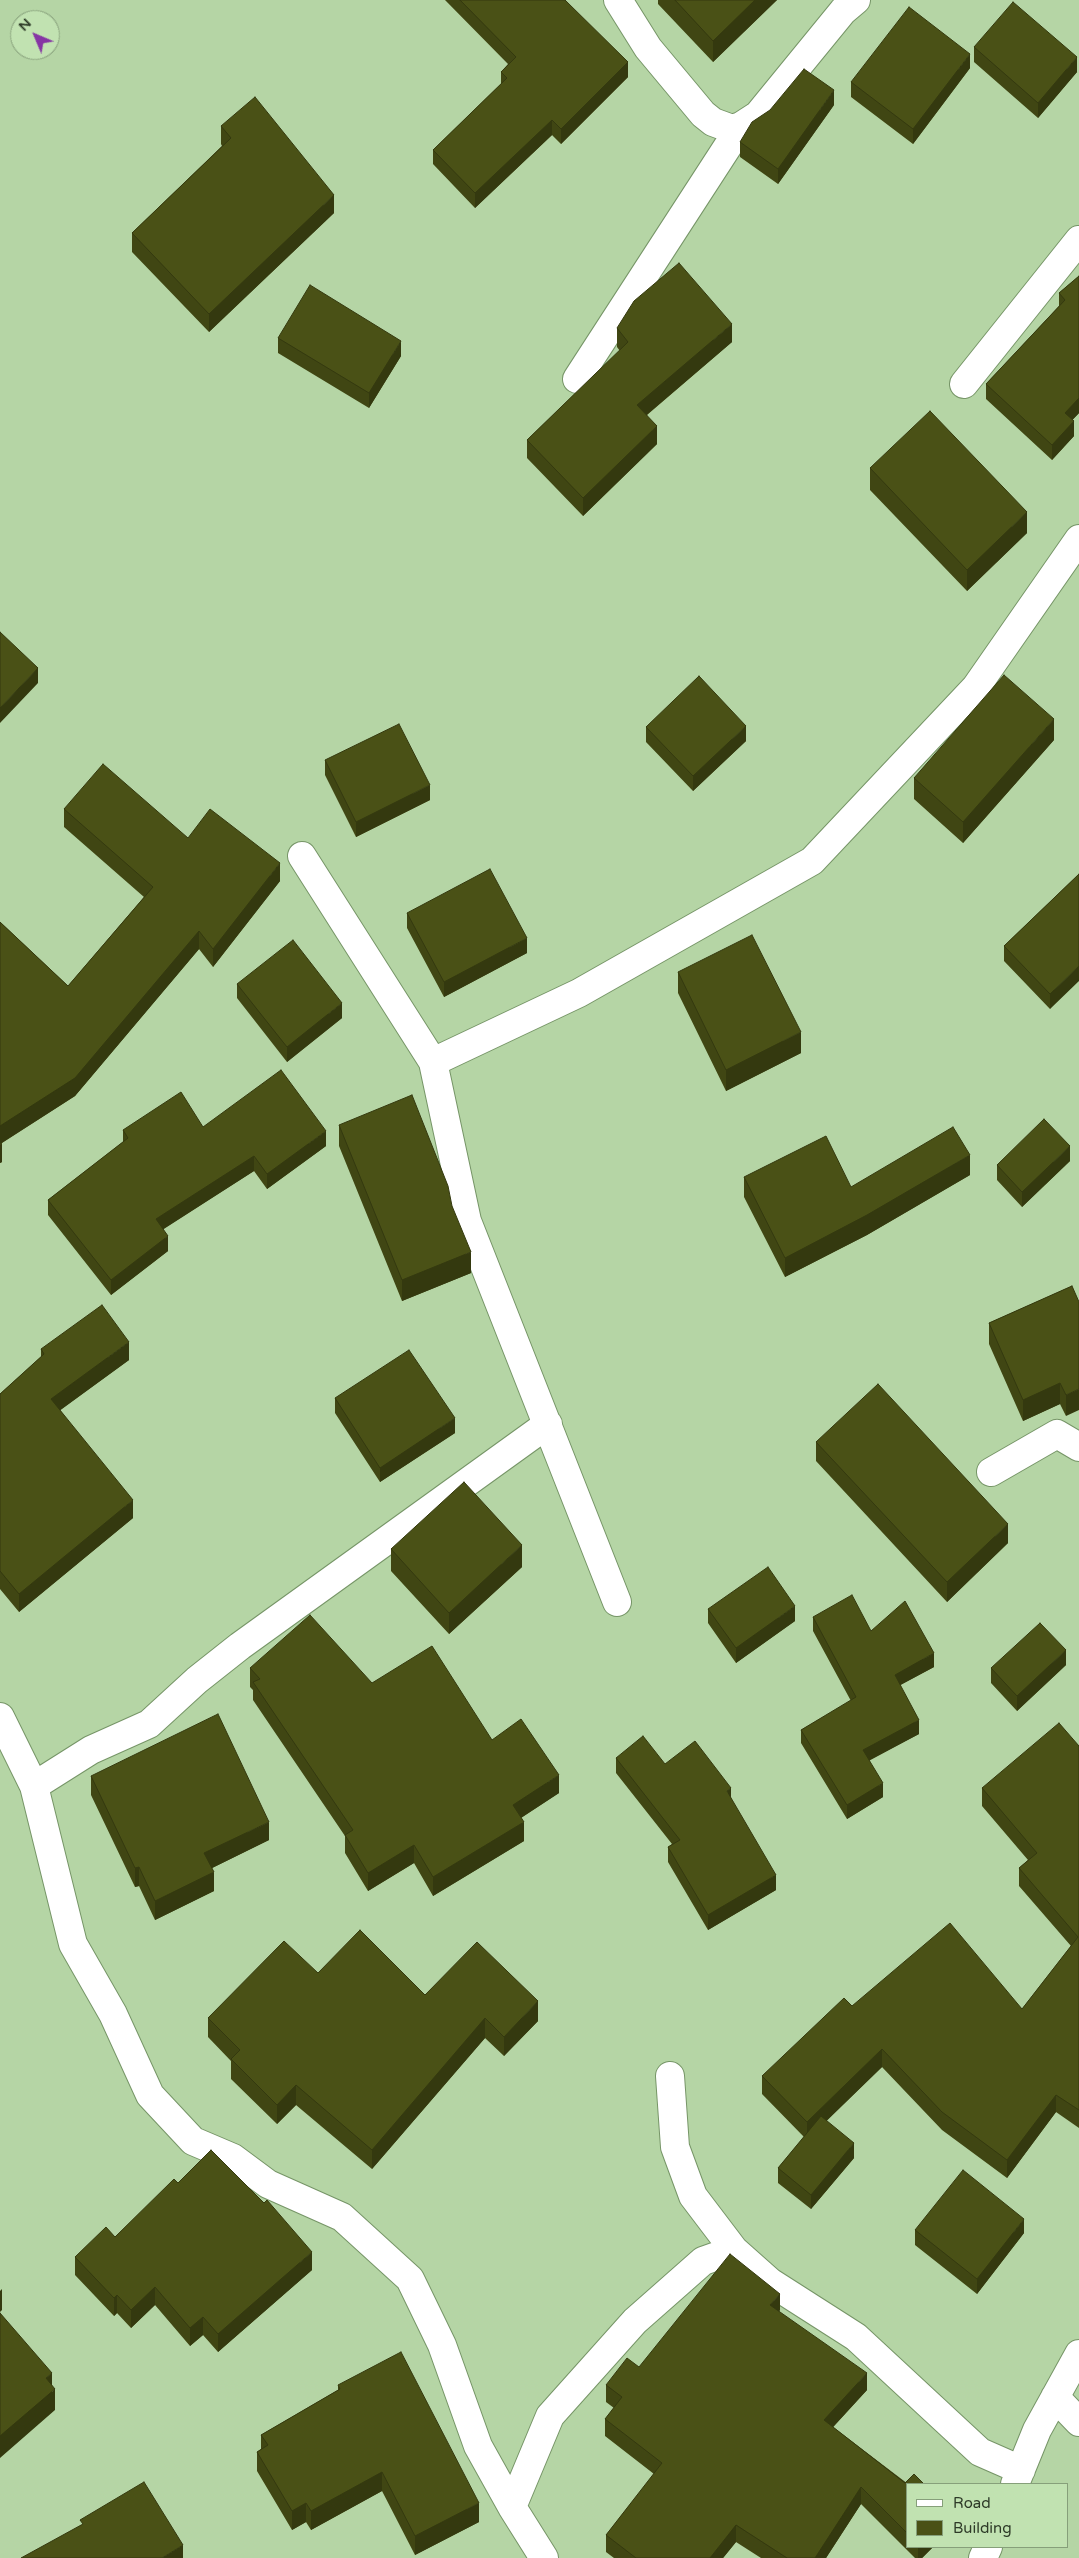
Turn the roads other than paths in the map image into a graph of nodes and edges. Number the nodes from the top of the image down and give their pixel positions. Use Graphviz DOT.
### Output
graph roads {
  1 [pos="618,0"];
  2 [pos="856,0"];
  3 [pos="741,126"];
  4 [pos="1079,240"];
  5 [pos="577,379"];
  6 [pos="964,384"];
  7 [pos="1079,539"];
  8 [pos="302,856"];
  9 [pos="433,1062"];
  10 [pos="548,1424"];
  11 [pos="1079,1447"];
  12 [pos="991,1472"];
  13 [pos="617,1602"];
  14 [pos="0,1717"];
  15 [pos="34,1786"];
  16 [pos="670,2076"];
  17 [pos="734,2250"];
  18 [pos="1079,2354"];
  19 [pos="1055,2397"];
  20 [pos="1079,2422"];
  21 [pos="1018,2477"];
  22 [pos="512,2507"];
  23 [pos="544,2558"];
  1 -- 3 [label="street"];
  2 -- 3 [label="street"];
  3 -- 5 [label="street"];
  4 -- 6 [label="street"];
  7 -- 9 [label="street"];
  8 -- 9 [label="street"];
  9 -- 10 [label="street"];
  10 -- 13 [label="street"];
  10 -- 15 [label="street"];
  11 -- 12 [label="street"];
  14 -- 15 [label="street"];
  15 -- 22 [label="street"];
  16 -- 17 [label="street"];
  17 -- 21 [label="street"];
  17 -- 22 [label="street"];
  18 -- 19 [label="street"];
  19 -- 20 [label="street"];
  19 -- 21 [label="street"];
  22 -- 23 [label="street"];
}
